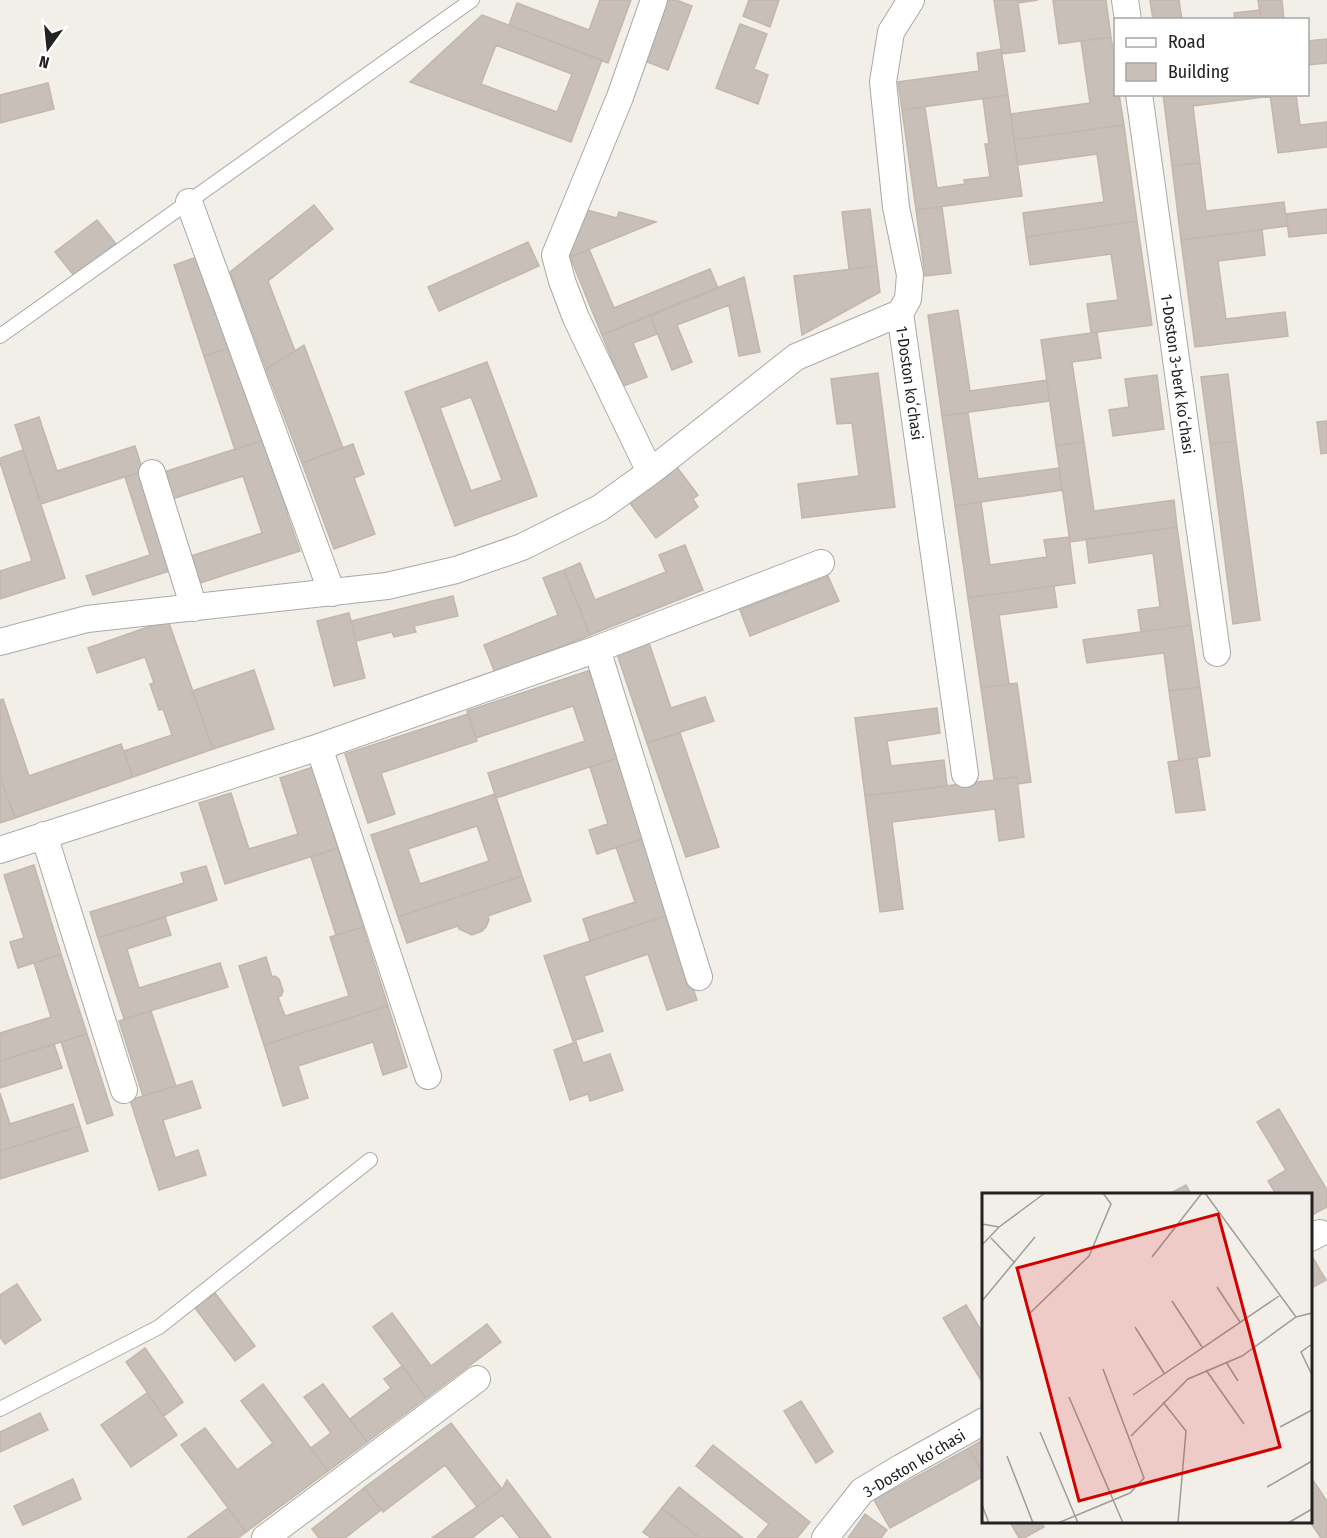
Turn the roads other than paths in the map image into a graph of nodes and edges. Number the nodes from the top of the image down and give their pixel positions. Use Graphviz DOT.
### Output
graph roads {
  1 [pos="472,0"];
  2 [pos="654,0"];
  3 [pos="911,0"];
  4 [pos="1125,0"];
  5 [pos="1128,18"];
  6 [pos="1138,96"];
  7 [pos="189,202"];
  8 [pos="900,314"];
  9 [pos="0,336"];
  10 [pos="650,472"];
  11 [pos="152,473"];
  12 [pos="821,563"];
  13 [pos="332,593"];
  14 [pos="194,608"];
  15 [pos="0,642"];
  16 [pos="597,649"];
  17 [pos="1217,653"];
  18 [pos="320,747"];
  19 [pos="965,774"];
  20 [pos="44,835"];
  21 [pos="0,850"];
  22 [pos="699,977"];
  23 [pos="428,1076"];
  24 [pos="124,1090"];
  25 [pos="370,1160"];
  26 [pos="477,1379"];
  27 [pos="0,1409"];
  28 [pos="982,1422"];
  29 [pos="265,1538"];
  30 [pos="825,1538"];
  1 -- 7 [label="lane"];
  2 -- 10 [label="street"];
  3 -- 8 [label="street, 1-Doston koʻchasi"];
  4 -- 5 [label="street"];
  6 -- 17 [label="street, 1-Doston 3-berk koʻchasi"];
  7 -- 9 [label="lane"];
  7 -- 13 [label="street"];
  8 -- 10 [label="street"];
  8 -- 19 [label="street, 1-Doston koʻchasi"];
  10 -- 13 [label="street"];
  11 -- 14 [label="street"];
  12 -- 16 [label="street"];
  13 -- 14 [label="street"];
  14 -- 15 [label="street"];
  16 -- 18 [label="street"];
  16 -- 22 [label="street"];
  18 -- 20 [label="street"];
  18 -- 23 [label="street"];
  20 -- 21 [label="street"];
  20 -- 24 [label="street"];
  25 -- 27 [label="lane"];
  26 -- 29 [label="street"];
  28 -- 30 [label="street, 3-Doston koʻchasi"];
}
